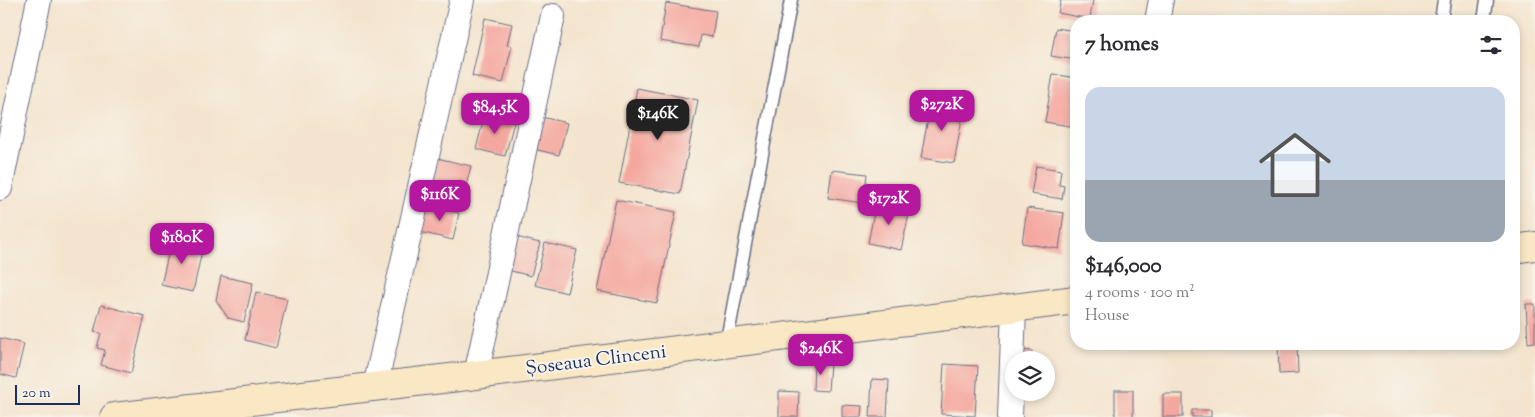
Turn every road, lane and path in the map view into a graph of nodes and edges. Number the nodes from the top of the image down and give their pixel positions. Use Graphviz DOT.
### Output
graph roads {
  1 [pos="39,0"];
  2 [pos="462,0"];
  3 [pos="790,0"];
  4 [pos="1160,0"];
  5 [pos="1444,0"];
  6 [pos="1487,0"];
  7 [pos="1158,15"];
  8 [pos="1442,15"];
  9 [pos="1485,15"];
  10 [pos="553,16"];
  11 [pos="0,188"];
  12 [pos="1535,246"];
  13 [pos="1520,248"];
  14 [pos="1070,301"];
  15 [pos="1014,308"];
  16 [pos="726,345"];
  17 [pos="476,375"];
  18 [pos="374,387"];
  19 [pos="114,417"];
  20 [pos="1010,417"];
  1 -- 11 [label="street"];
  2 -- 18 [label="street"];
  3 -- 16 [label="lane"];
  4 -- 7 [label="street"];
  5 -- 8 [label="lane"];
  6 -- 9 [label="lane"];
  10 -- 17 [label="street"];
  12 -- 13 [label="main road"];
  14 -- 15 [label="main road, Șoseaua Clinceni"];
  15 -- 16 [label="main road, Șoseaua Clinceni"];
  15 -- 20 [label="street"];
  16 -- 17 [label="main road, Șoseaua Clinceni"];
  17 -- 18 [label="main road, Șoseaua Clinceni"];
  18 -- 19 [label="main road, Șoseaua Clinceni"];
}
